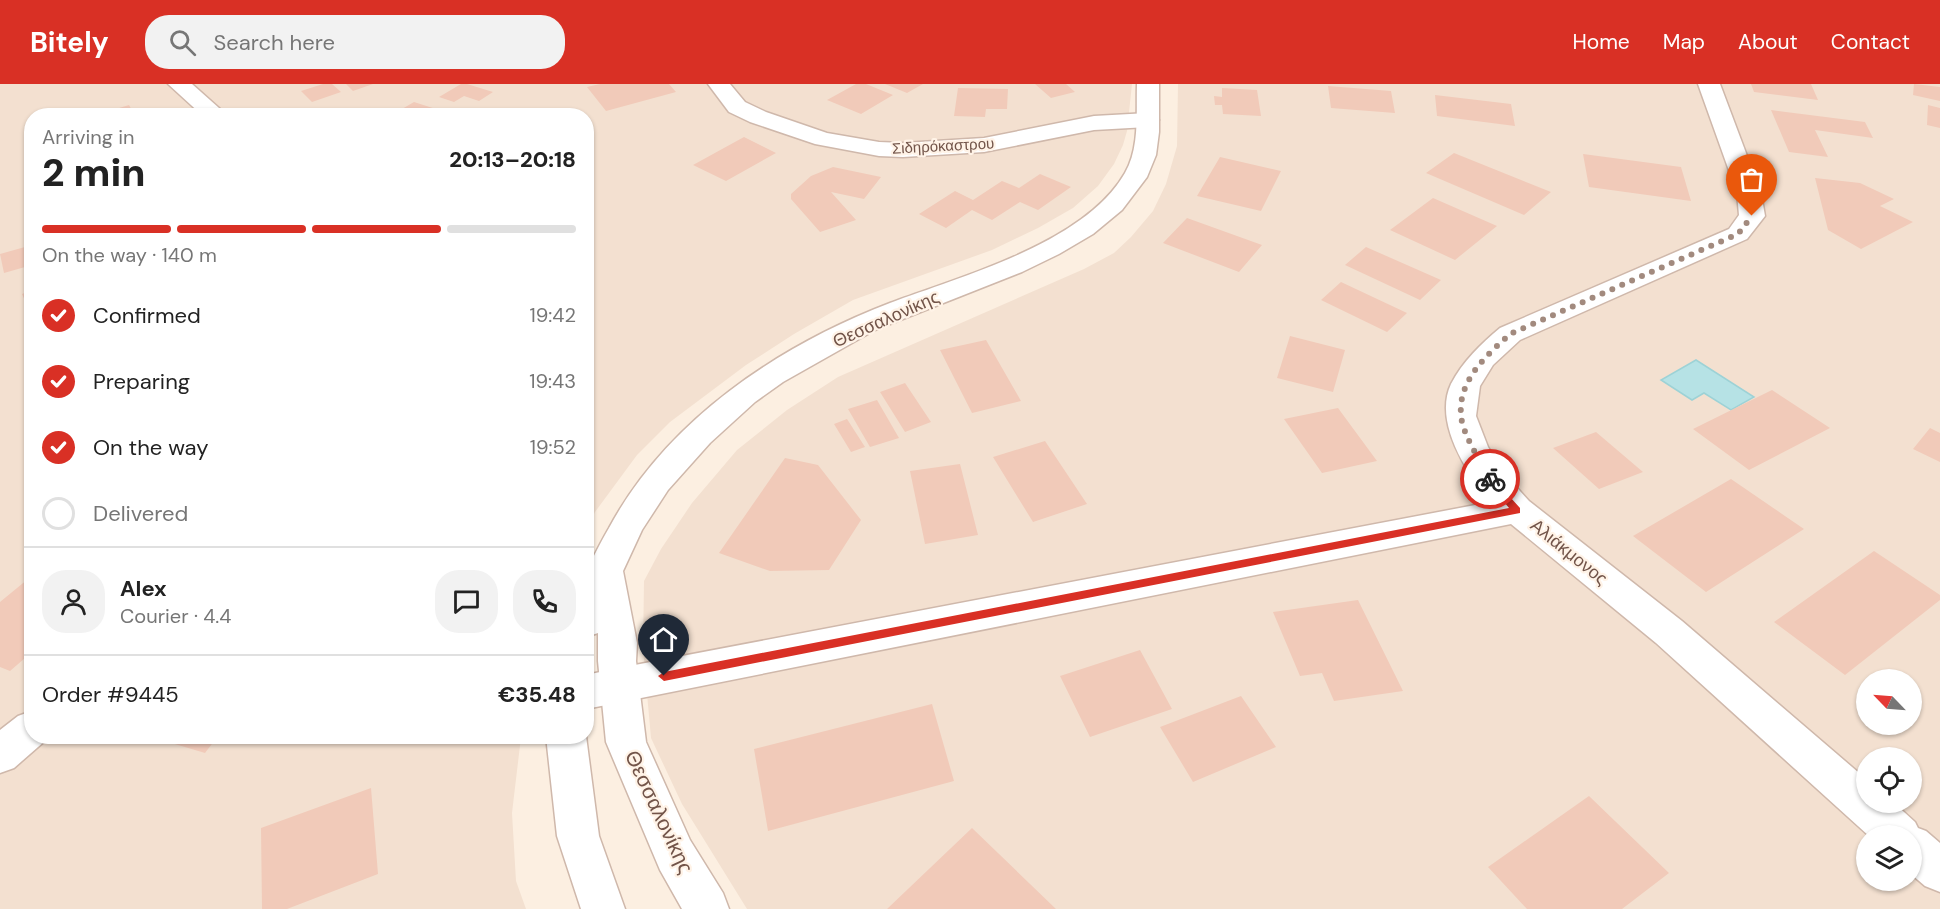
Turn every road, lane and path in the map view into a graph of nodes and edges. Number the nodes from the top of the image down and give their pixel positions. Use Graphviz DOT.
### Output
graph roads {
  1 [pos="178,84"];
  2 [pos="719,84"];
  3 [pos="1148,84"];
  4 [pos="1709,84"];
  5 [pos="207,108"];
  6 [pos="1148,120"];
  7 [pos="1517,510"];
  8 [pos="605,569"];
  9 [pos="594,600"];
  10 [pos="603,688"];
  11 [pos="24,735"];
  12 [pos="567,744"];
  13 [pos="0,755"];
  14 [pos="1888,825"];
  15 [pos="1922,855"];
  16 [pos="1940,871"];
  17 [pos="603,909"];
  18 [pos="707,909"];
  1 -- 5 [label="street"];
  2 -- 6 [label="street, Σιδηρόκαστρου"];
  3 -- 6 [label="street, Θεσσαλονίκης"];
  4 -- 7 [label="street, Αλιάκμονος"];
  6 -- 8 [label="street, Θεσσαλονίκης"];
  7 -- 10 [label="street"];
  7 -- 14 [label="street, Αλιάκμονος"];
  8 -- 9 [label="street, Θεσσαλονίκης"];
  8 -- 10 [label="street, Θεσσαλονίκης"];
  10 -- 18 [label="street, Θεσσαλονίκης"];
  11 -- 13 [label="street"];
  12 -- 17 [label="street"];
  15 -- 16 [label="street"];
}
